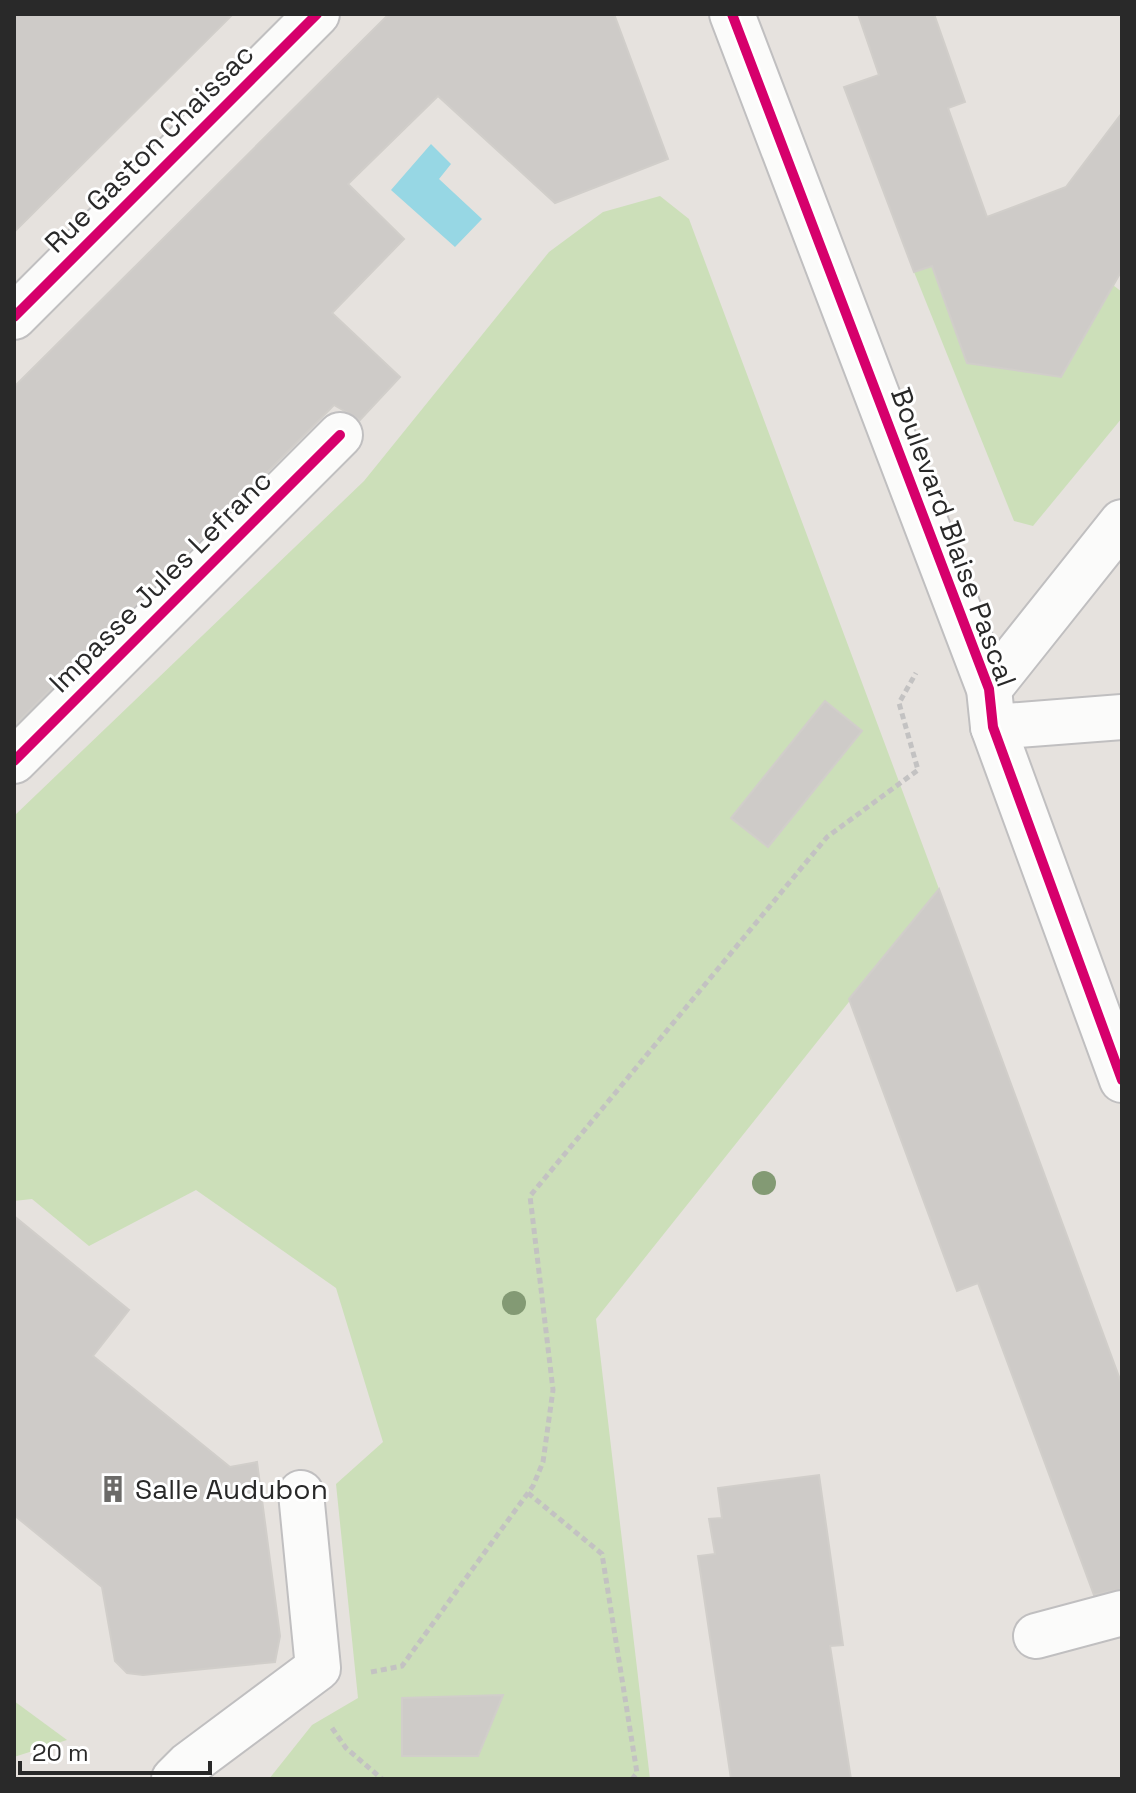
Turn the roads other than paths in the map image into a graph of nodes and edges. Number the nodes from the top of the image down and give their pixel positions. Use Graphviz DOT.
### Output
graph roads {
  1 [pos="317,14"];
  2 [pos="732,14"];
  3 [pos="14,317"];
  4 [pos="340,435"];
  5 [pos="1122,522"];
  6 [pos="991,708"];
  7 [pos="1122,717"];
  8 [pos="14,761"];
  9 [pos="1122,1080"];
  10 [pos="301,1493"];
  11 [pos="1122,1613"];
  12 [pos="1036,1636"];
  13 [pos="174,1779"];
  1 -- 3 [label="street, Rue Gaston Chaissac"];
  2 -- 6 [label="street, Boulevard Blaise Pascal"];
  4 -- 8 [label="street, Impasse Jules Lefranc"];
  5 -- 6 [label="street"];
  6 -- 7 [label="street"];
  6 -- 9 [label="street, Boulevard Blaise Pascal"];
  10 -- 13 [label="street"];
  11 -- 12 [label="street"];
}
